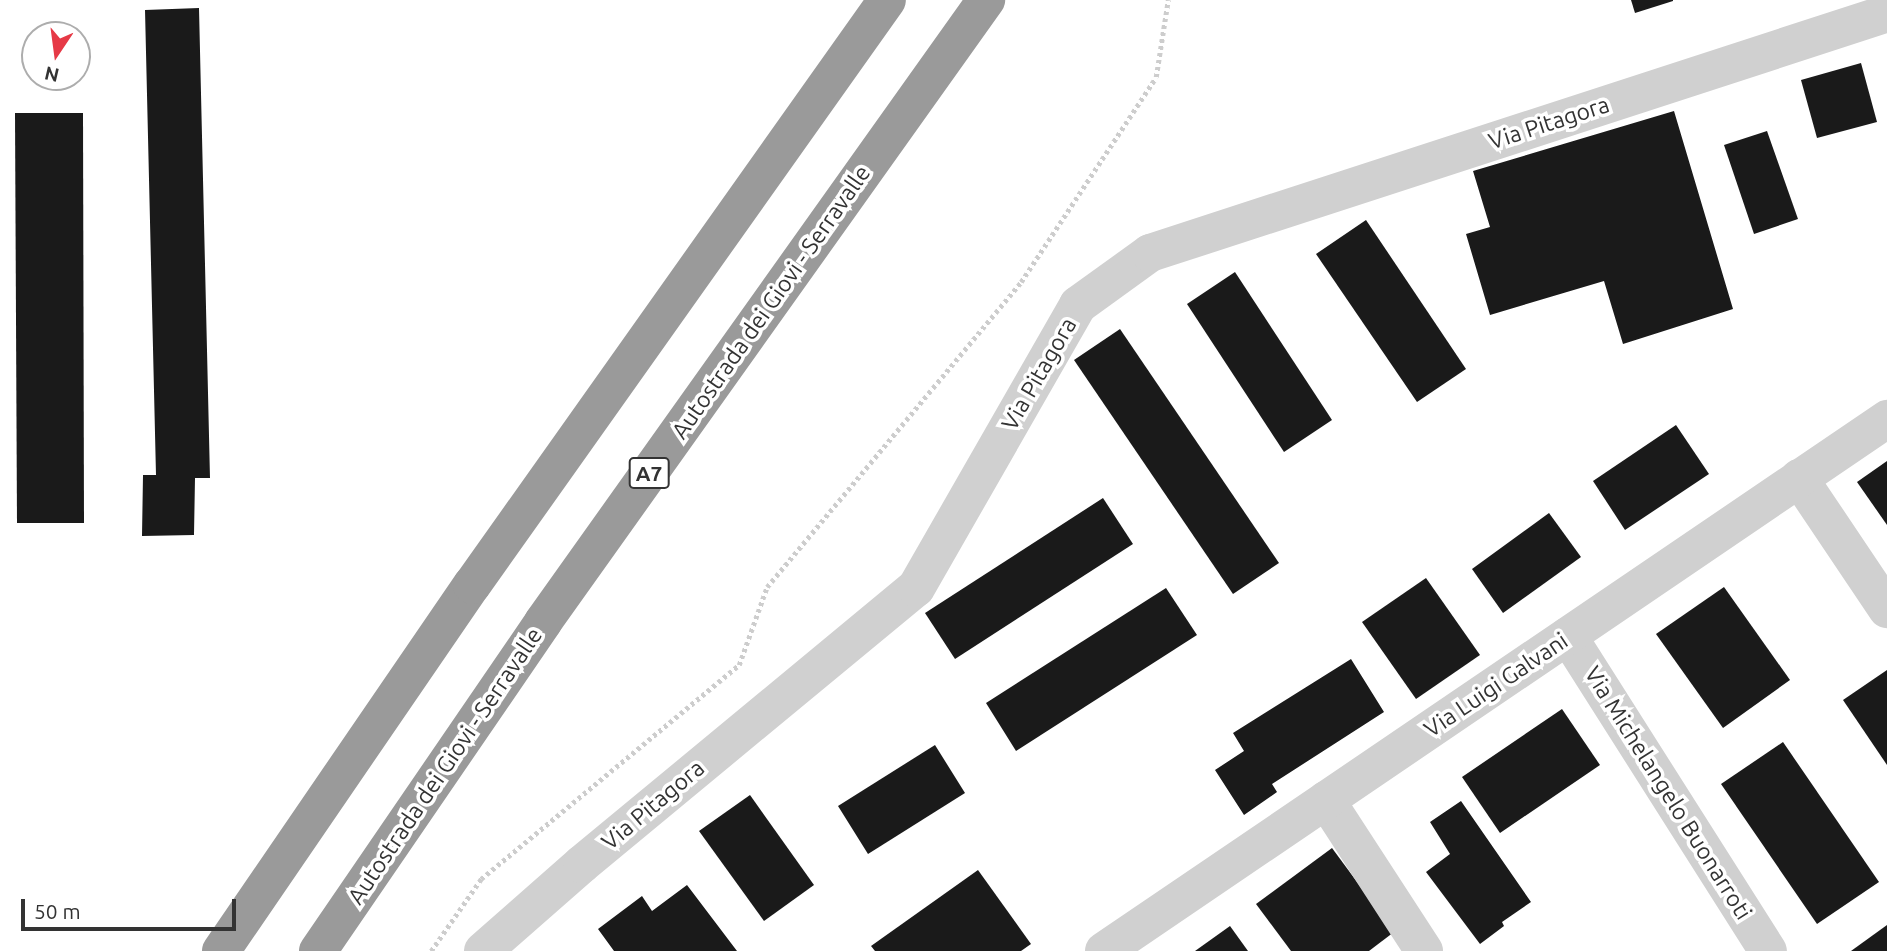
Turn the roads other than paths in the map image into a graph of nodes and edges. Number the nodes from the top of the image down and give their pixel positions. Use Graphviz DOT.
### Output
graph roads {
  1 [pos="887,0"];
  2 [pos="986,0"];
  3 [pos="1882,15"];
  4 [pos="1887,419"];
  5 [pos="1799,478"];
  6 [pos="1887,609"];
  7 [pos="1567,636"];
  8 [pos="1326,800"];
  9 [pos="221,951"];
  10 [pos="318,951"];
  11 [pos="483,951"];
  12 [pos="1104,951"];
  13 [pos="1424,951"];
  14 [pos="1768,951"];
  1 -- 9 [label="highway"];
  2 -- 10 [label="highway, Autostrada dei Giovi - Serravalle / A7"];
  3 -- 11 [label="street, Via Pitagora"];
  4 -- 5 [label="street, Via Luigi Galvani"];
  5 -- 6 [label="street"];
  5 -- 7 [label="street, Via Luigi Galvani"];
  7 -- 8 [label="street, Via Luigi Galvani"];
  7 -- 14 [label="street, Via Michelangelo Buonarroti"];
  8 -- 12 [label="street, Via Luigi Galvani"];
  8 -- 13 [label="street"];
}
